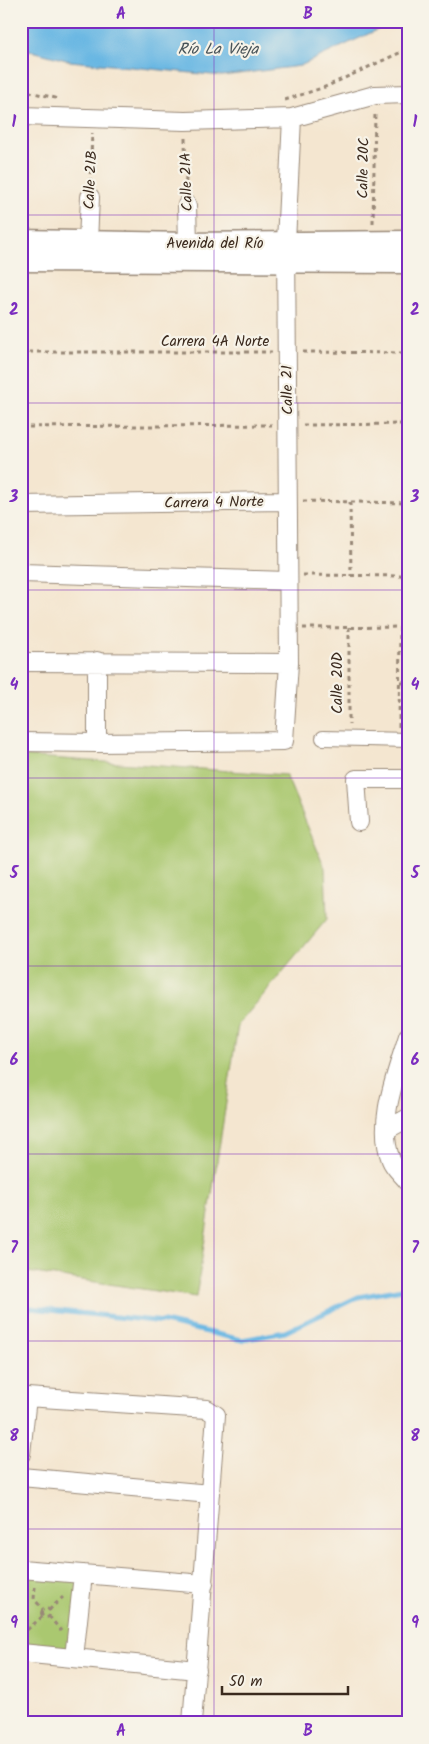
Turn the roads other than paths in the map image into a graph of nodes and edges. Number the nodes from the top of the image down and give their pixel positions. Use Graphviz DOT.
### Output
graph roads {
  1 [pos="408,94"];
  2 [pos="21,116"];
  3 [pos="292,118"];
  4 [pos="90,197"];
  5 [pos="187,205"];
  6 [pos="21,242"];
  7 [pos="88,242"];
  8 [pos="408,242"];
  9 [pos="188,244"];
  10 [pos="286,252"];
  11 [pos="21,260"];
  12 [pos="408,262"];
  13 [pos="287,501"];
  14 [pos="21,505"];
  15 [pos="21,574"];
  16 [pos="288,578"];
  17 [pos="97,661"];
  18 [pos="21,662"];
  19 [pos="289,663"];
  20 [pos="323,738"];
  21 [pos="403,740"];
  22 [pos="21,742"];
  23 [pos="97,743"];
  24 [pos="408,779"];
  25 [pos="359,822"];
  26 [pos="408,1036"];
  27 [pos="408,1118"];
  28 [pos="386,1130"];
  29 [pos="408,1182"];
  30 [pos="21,1454"];
  31 [pos="21,1477"];
  32 [pos="210,1494"];
  33 [pos="21,1569"];
  34 [pos="83,1574"];
  35 [pos="204,1584"];
  36 [pos="21,1653"];
  37 [pos="74,1658"];
  38 [pos="197,1670"];
  39 [pos="192,1723"];
  1 -- 3 [label="street"];
  2 -- 3 [label="street"];
  3 -- 10 [label="street, Calle 21"];
  4 -- 7 [label="street, Calle 21B"];
  5 -- 9 [label="street, Calle 21A"];
  6 -- 7 [label="street, Avenida del Río"];
  7 -- 9 [label="street, Avenida del Río"];
  8 -- 10 [label="street, Avenida del Río"];
  9 -- 10 [label="street, Avenida del Río"];
  10 -- 11 [label="street, Avenida del Río"];
  10 -- 12 [label="street, Avenida del Río"];
  10 -- 13 [label="street, Calle 21"];
  13 -- 14 [label="street, Carrera 4 Norte"];
  13 -- 16 [label="street, Calle 21"];
  15 -- 16 [label="street"];
  16 -- 19 [label="street, Calle 21"];
  17 -- 18 [label="street"];
  17 -- 19 [label="street"];
  17 -- 23 [label="street"];
  19 -- 23 [label="street, Calle 21"];
  20 -- 21 [label="street"];
  22 -- 23 [label="street"];
  24 -- 25 [label="street"];
  26 -- 28 [label="street"];
  27 -- 28 [label="street"];
  28 -- 29 [label="street"];
  30 -- 32 [label="street"];
  31 -- 32 [label="street"];
  32 -- 35 [label="street"];
  33 -- 34 [label="street"];
  34 -- 35 [label="street"];
  34 -- 37 [label="street"];
  35 -- 38 [label="street"];
  36 -- 37 [label="street"];
  37 -- 38 [label="street"];
  38 -- 39 [label="street"];
}
